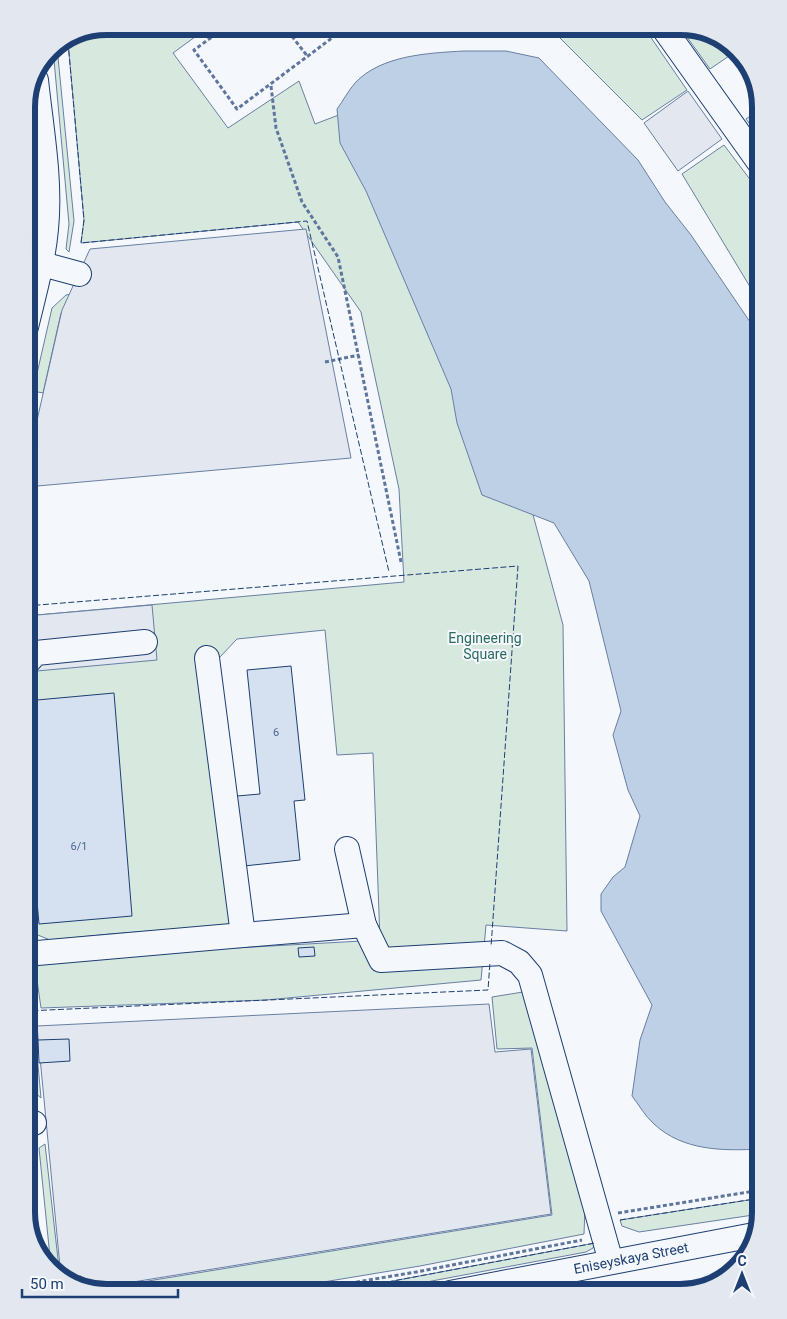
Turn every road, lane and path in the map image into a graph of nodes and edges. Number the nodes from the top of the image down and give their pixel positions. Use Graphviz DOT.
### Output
graph roads {
  1 [pos="215,35"];
  2 [pos="291,35"];
  3 [pos="336,35"];
  4 [pos="668,35"];
  5 [pos="308,57"];
  6 [pos="271,86"];
  7 [pos="37,89"];
  8 [pos="752,152"];
  9 [pos="35,259"];
  10 [pos="35,262"];
  11 [pos="79,274"];
  12 [pos="359,355"];
  13 [pos="325,362"];
  14 [pos="401,562"];
  15 [pos="145,642"];
  16 [pos="35,654"];
  17 [pos="207,658"];
  18 [pos="348,849"];
  19 [pos="364,925"];
  20 [pos="243,935"];
  21 [pos="35,953"];
  22 [pos="752,1191"];
  23 [pos="599,1216"];
  24 [pos="748,1236"];
  25 [pos="610,1262"];
  26 [pos="345,1284"];
  27 [pos="496,1284"];
  1 -- 6 [label="path"];
  2 -- 5 [label="path"];
  3 -- 5 [label="path"];
  4 -- 8 [label="street"];
  5 -- 6 [label="path"];
  6 -- 12 [label="path"];
  7 -- 9 [label="street"];
  10 -- 11 [label="street"];
  12 -- 13 [label="path"];
  12 -- 14 [label="path"];
  15 -- 16 [label="street"];
  17 -- 20 [label="street"];
  18 -- 19 [label="street"];
  19 -- 20 [label="street"];
  19 -- 23 [label="street"];
  20 -- 21 [label="street"];
  22 -- 23 [label="path"];
  23 -- 25 [label="street"];
  23 -- 26 [label="path"];
  24 -- 25 [label="street, Eniseyskaya Street"];
  25 -- 27 [label="street, Eniseyskaya Street"];
}
